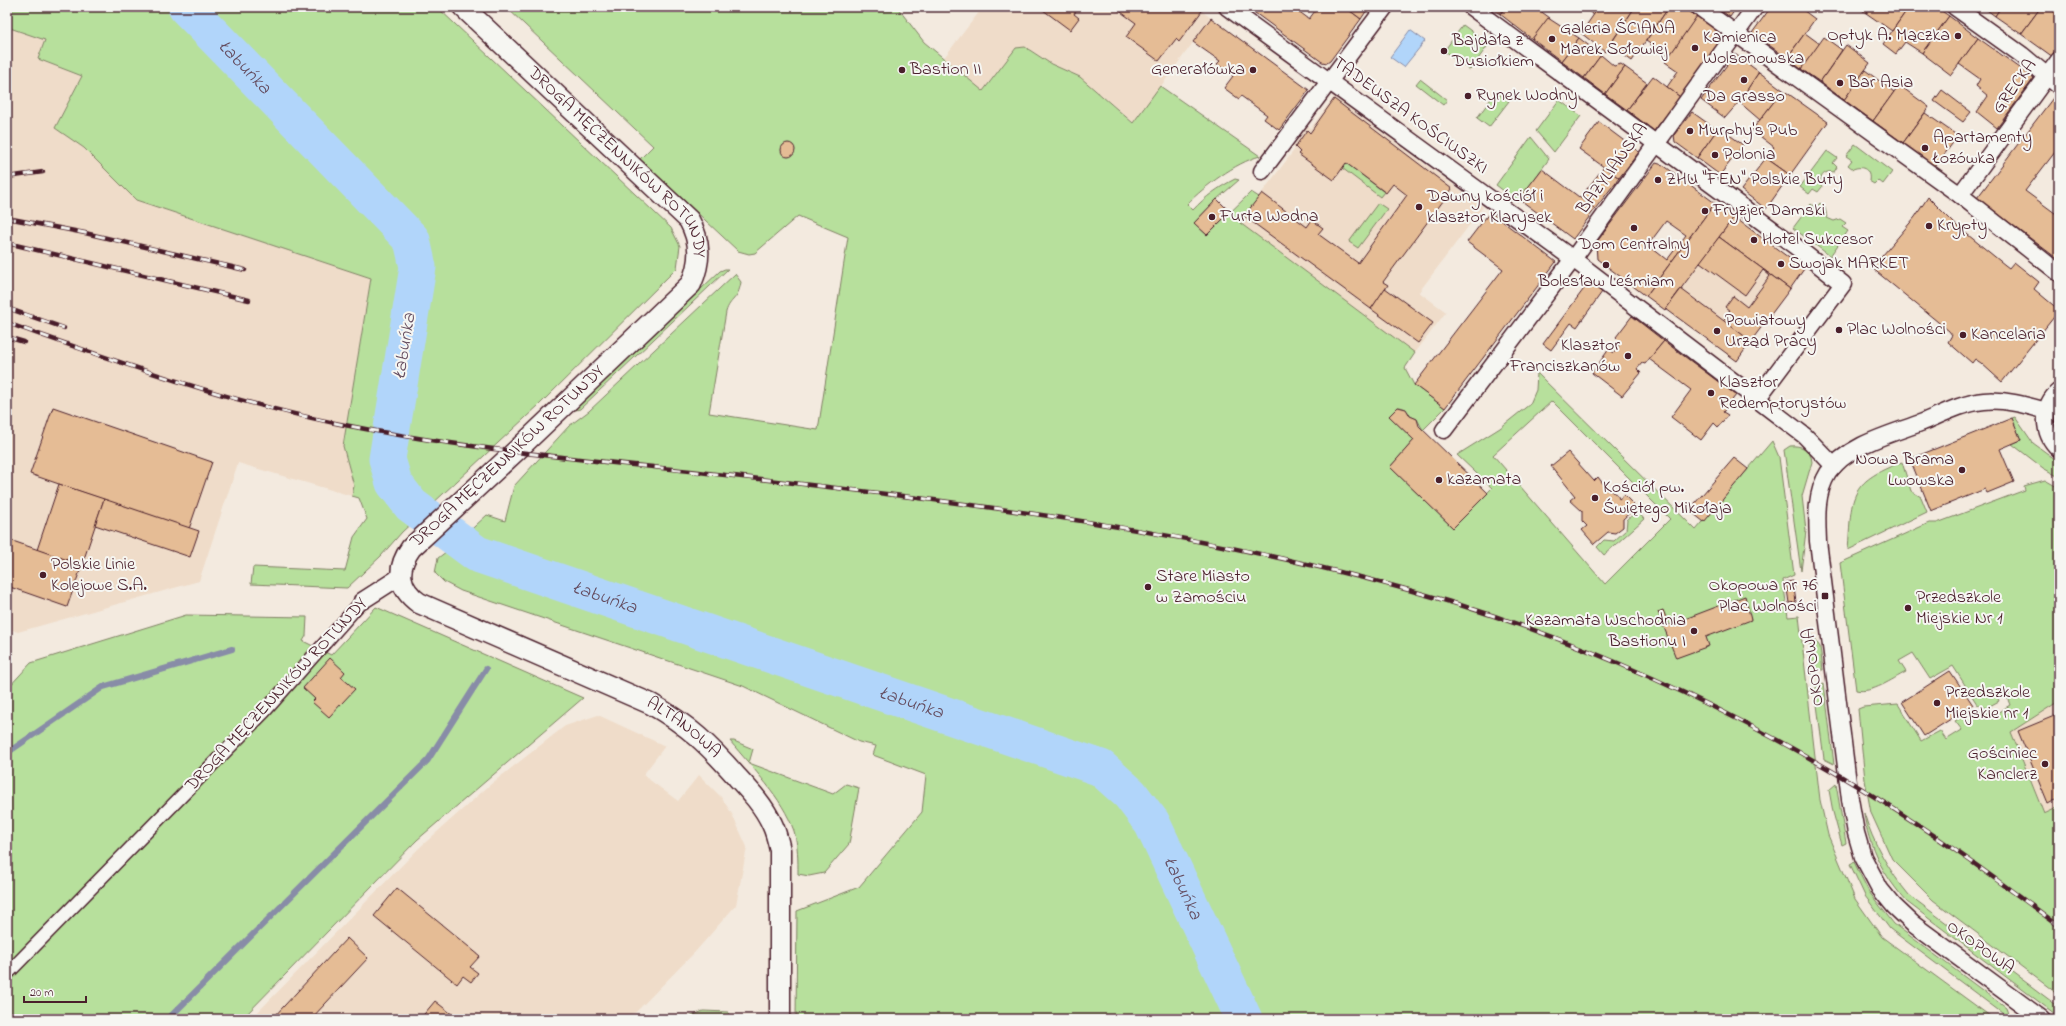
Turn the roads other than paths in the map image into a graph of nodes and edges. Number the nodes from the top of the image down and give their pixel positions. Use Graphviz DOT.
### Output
graph roads {
  1 [pos="463,7"];
  2 [pos="1226,7"];
  3 [pos="1385,7"];
  4 [pos="1471,7"];
  5 [pos="1699,7"];
  6 [pos="1755,7"];
  7 [pos="1955,7"];
  8 [pos="1736,33"];
  9 [pos="2059,60"];
  10 [pos="2053,81"];
  11 [pos="1328,82"];
  12 [pos="1656,144"];
  13 [pos="1262,171"];
  14 [pos="1960,195"];
  15 [pos="1573,259"];
  16 [pos="2059,273"];
  17 [pos="2059,391"];
  18 [pos="1758,400"];
  19 [pos="2046,411"];
  20 [pos="1444,430"];
  21 [pos="2059,449"];
  22 [pos="1834,466"];
  23 [pos="401,576"];
  24 [pos="362,601"];
  25 [pos="7,974"];
  26 [pos="2037,1018"];
  27 [pos="780,1019"];
  1 -- 23 [label="street, DROGA MĘCZENNIKÓW ROTUNDY"];
  2 -- 11 [label="street, TADEUSZA KOŚCIUSZKI"];
  3 -- 11 [label="street"];
  4 -- 12 [label="street"];
  5 -- 8 [label="street"];
  6 -- 8 [label="street, BAZYLIAŃSKA"];
  7 -- 10 [label="street"];
  8 -- 12 [label="street, BAZYLIAŃSKA"];
  8 -- 14 [label="street"];
  9 -- 10 [label="street, GRECKA"];
  10 -- 14 [label="street, GRECKA"];
  11 -- 13 [label="street"];
  11 -- 15 [label="street, TADEUSZA KOŚCIUSZKI"];
  12 -- 15 [label="street, BAZYLIAŃSKA"];
  12 -- 18 [label="street"];
  14 -- 16 [label="street"];
  15 -- 18 [label="street, TADEUSZA KOŚCIUSZKI"];
  15 -- 20 [label="street, BAZYLIAŃSKA"];
  17 -- 19 [label="street"];
  18 -- 22 [label="street, TADEUSZA KOŚCIUSZKI"];
  19 -- 21 [label="street"];
  19 -- 22 [label="street, OKOPOWA"];
  22 -- 26 [label="street, OKOPOWA"];
  23 -- 24 [label="street, DROGA MĘCZENNIKÓW ROTUNDY"];
  23 -- 27 [label="street, ALTANOWA"];
  24 -- 25 [label="street, DROGA MĘCZENNIKÓW ROTUNDY"];
}
